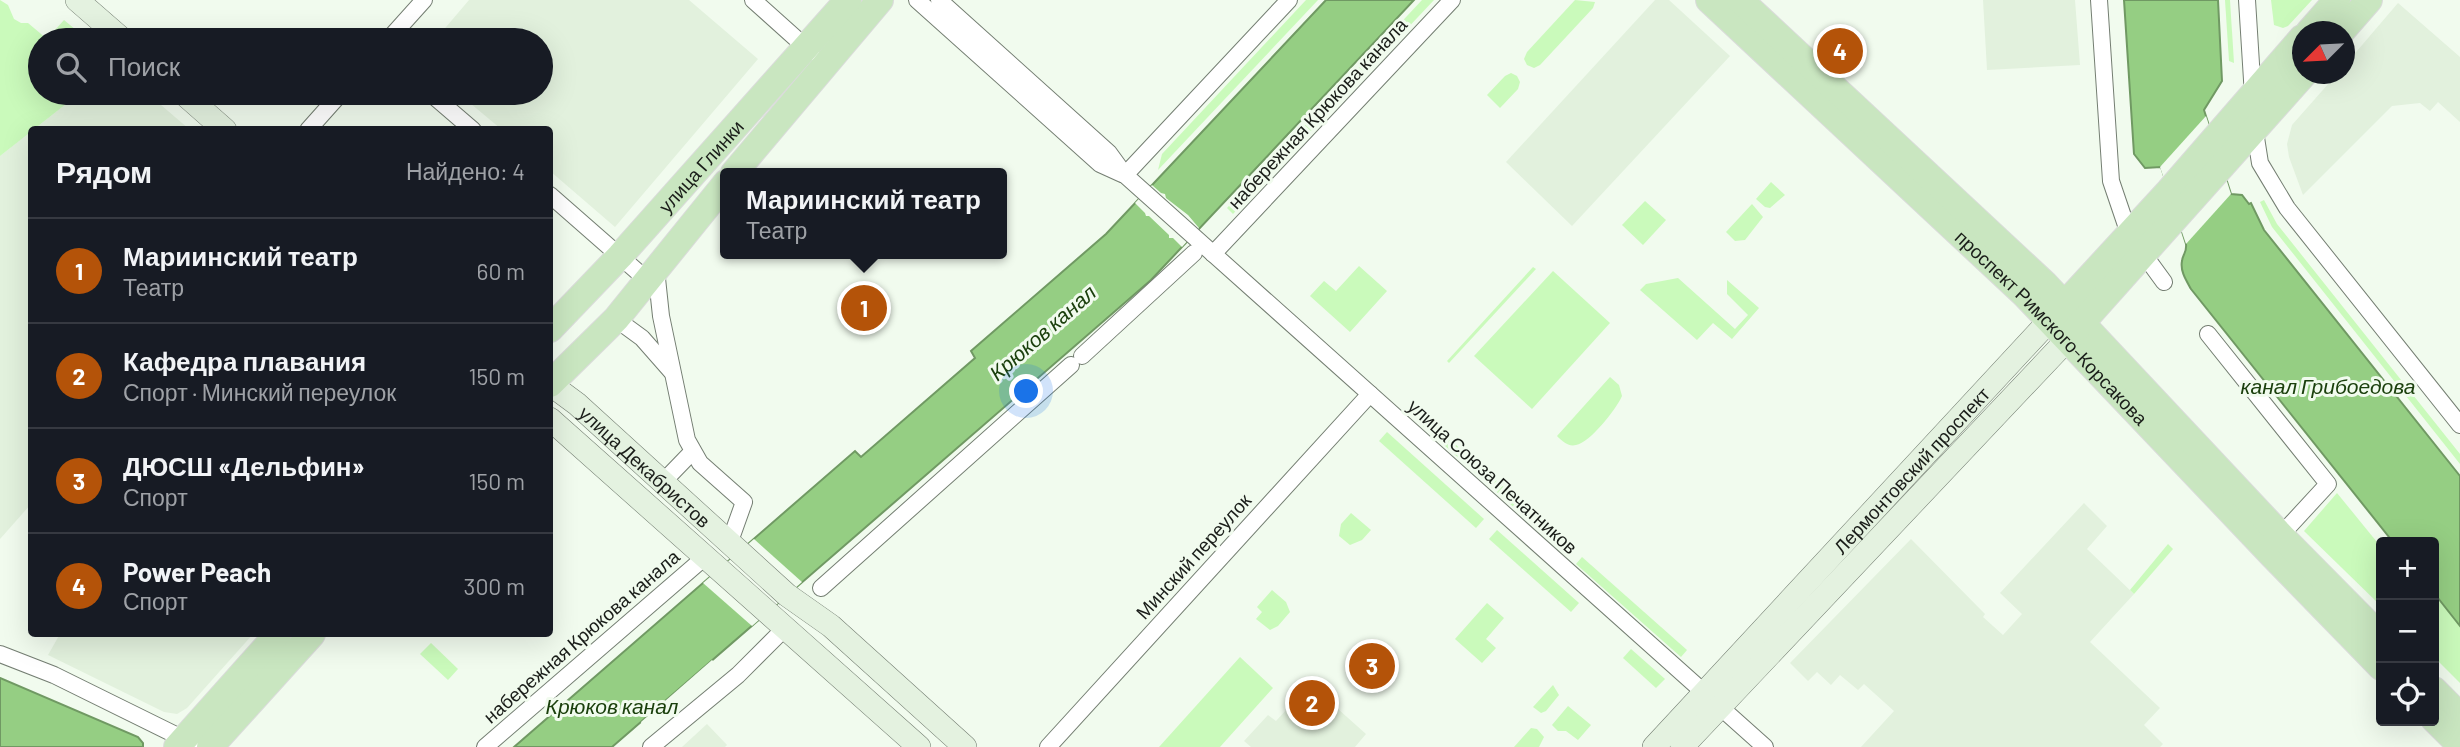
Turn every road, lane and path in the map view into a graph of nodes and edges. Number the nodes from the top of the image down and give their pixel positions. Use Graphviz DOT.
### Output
graph roads {
  1 [pos="77,0"];
  2 [pos="424,0"];
  3 [pos="753,0"];
  4 [pos="848,0"];
  5 [pos="880,0"];
  6 [pos="917,0"];
  7 [pos="939,0"];
  8 [pos="1289,0"];
  9 [pos="1452,0"];
  10 [pos="1709,0"];
  11 [pos="1740,0"];
  12 [pos="2099,0"];
  13 [pos="2247,0"];
  14 [pos="2337,0"];
  15 [pos="2369,0"];
  16 [pos="2319,21"];
  17 [pos="2351,21"];
  18 [pos="109,28"];
  19 [pos="399,28"];
  20 [pos="2292,49"];
  21 [pos="816,56"];
  22 [pos="2295,84"];
  23 [pos="2253,94"];
  24 [pos="197,105"];
  25 [pos="330,105"];
  26 [pos="444,105"];
  27 [pos="220,126"];
  28 [pos="312,126"];
  29 [pos="468,126"];
  30 [pos="2255,128"];
  31 [pos="738,168"];
  32 [pos="1125,175"];
  33 [pos="720,190"];
  34 [pos="553,198"];
  35 [pos="2173,204"];
  36 [pos="2136,244"];
  37 [pos="1194,253"];
  38 [pos="1213,254"];
  39 [pos="620,256"];
  40 [pos="652,274"];
  41 [pos="2164,282"];
  42 [pos="616,318"];
  43 [pos="2066,322"];
  44 [pos="553,326"];
  45 [pos="2208,334"];
  46 [pos="673,373"];
  47 [pos="553,381"];
  48 [pos="553,386"];
  49 [pos="1370,394"];
  50 [pos="553,422"];
  51 [pos="2460,425"];
  52 [pos="692,452"];
  53 [pos="663,482"];
  54 [pos="2281,535"];
  55 [pos="734,548"];
  56 [pos="712,563"];
  57 [pos="821,588"];
  58 [pos="785,628"];
  59 [pos="2376,632"];
  60 [pos="276,637"];
  61 [pos="309,637"];
  62 [pos="0,654"];
  63 [pos="2377,663"];
  64 [pos="1712,700"];
  65 [pos="2439,700"];
  66 [pos="2439,723"];
  67 [pos="2456,736"];
  68 [pos="187,744"];
  69 [pos="210,747"];
  70 [pos="485,747"];
  71 [pos="651,747"];
  72 [pos="919,747"];
  73 [pos="965,747"];
  74 [pos="1048,747"];
  75 [pos="1654,747"];
  76 [pos="1682,747"];
  77 [pos="1765,747"];
  1 -- 18 [label="main road"];
  2 -- 19 [label="street"];
  3 -- 21 [label="street"];
  4 -- 21 [label="main road, улица Глинки"];
  5 -- 21 [label="main road, улица Глинки"];
  6 -- 32 [label="street"];
  7 -- 32 [label="street"];
  8 -- 32 [label="street"];
  9 -- 38 [label="street, набережная Крюкова канала"];
  10 -- 43 [label="main road, проспект Римского-Корсакова"];
  11 -- 43 [label="main road, проспект Римского-Корсакова"];
  12 -- 36 [label="street"];
  13 -- 23 [label="street"];
  14 -- 16 [label="main road"];
  15 -- 17 [label="main road"];
  20 -- 23 [label="main road"];
  21 -- 31 [label="main road, улица Глинки"];
  21 -- 39 [label="main road, улица Глинки"];
  22 -- 30 [label="main road"];
  23 -- 30 [label="street"];
  23 -- 35 [label="main road"];
  24 -- 27 [label="main road"];
  25 -- 28 [label="street"];
  26 -- 29 [label="street"];
  30 -- 35 [label="main road"];
  30 -- 51 [label="street"];
  32 -- 38 [label="street, улица Союза Печатников"];
  33 -- 40 [label="main road, улица Глинки"];
  34 -- 39 [label="street"];
  35 -- 36 [label="main road, Лермонтовский проспект"];
  36 -- 41 [label="street"];
  36 -- 43 [label="main road, Лермонтовский проспект"];
  37 -- 57 [label="street"];
  38 -- 49 [label="street, улица Союза Печатников"];
  39 -- 40 [label="street"];
  39 -- 44 [label="main road, улица Глинки"];
  40 -- 42 [label="main road, улица Глинки"];
  40 -- 46 [label="street"];
  42 -- 46 [label="street"];
  42 -- 47 [label="main road, улица Глинки"];
  43 -- 54 [label="main road, проспект Римского-Корсакова"];
  43 -- 63 [label="main road, проспект Римского-Корсакова"];
  43 -- 64 [label="main road, Лермонтовский проспект"];
  45 -- 54 [label="street"];
  46 -- 52 [label="street"];
  48 -- 53 [label="main road, улица Декабристов"];
  49 -- 64 [label="street, улица Союза Печатников"];
  49 -- 74 [label="street, Минский переулок"];
  50 -- 56 [label="main road, улица Декабристов"];
  52 -- 53 [label="street"];
  52 -- 55 [label="street"];
  53 -- 55 [label="main road, улица Декабристов"];
  54 -- 59 [label="main road, проспект Римского-Корсакова"];
  55 -- 73 [label="main road, улица Декабристов"];
  56 -- 58 [label="main road, улица Декабристов"];
  56 -- 70 [label="street, набережная Крюкова канала"];
  58 -- 71 [label="street"];
  58 -- 72 [label="main road"];
  60 -- 68 [label="main road"];
  61 -- 69 [label="main road"];
  62 -- 68 [label="street"];
  64 -- 75 [label="main road, Лермонтовский проспект"];
  64 -- 76 [label="main road, Лермонтовский проспект"];
  64 -- 77 [label="street, улица Союза Печатников"];
  65 -- 67 [label="main road"];
  66 -- 67 [label="main road"];
}
